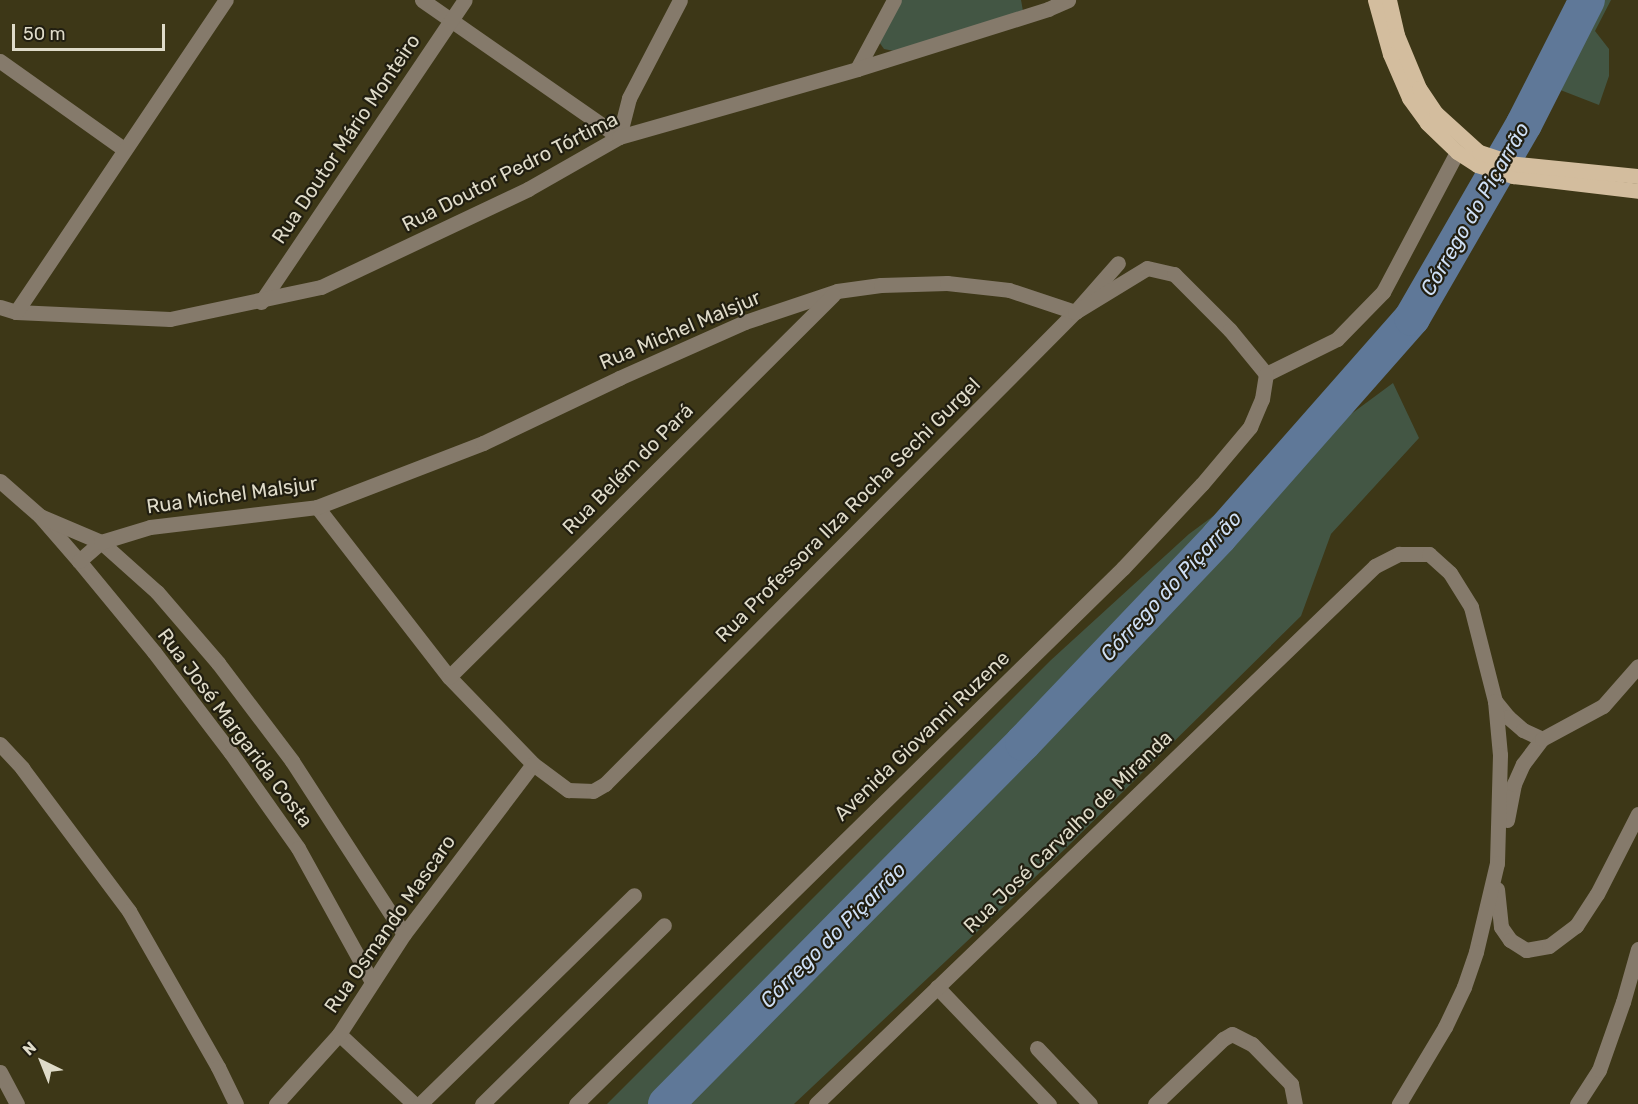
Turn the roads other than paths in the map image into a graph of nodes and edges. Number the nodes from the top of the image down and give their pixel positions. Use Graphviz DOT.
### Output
graph roads {
  1 [pos="226,0"];
  2 [pos="422,0"];
  3 [pos="465,0"];
  4 [pos="680,0"];
  5 [pos="894,0"];
  6 [pos="1068,0"];
  7 [pos="1375,0"];
  8 [pos="1389,0"];
  9 [pos="1046,5"];
  10 [pos="452,21"];
  11 [pos="0,61"];
  12 [pos="857,69"];
  13 [pos="619,137"];
  14 [pos="124,149"];
  15 [pos="1457,152"];
  16 [pos="1478,158"];
  17 [pos="1515,170"];
  18 [pos="1638,176"];
  19 [pos="1638,191"];
  20 [pos="1118,263"];
  21 [pos="837,291"];
  22 [pos="261,302"];
  23 [pos="0,307"];
  24 [pos="16,312"];
  25 [pos="1075,312"];
  26 [pos="1266,374"];
  27 [pos="0,481"];
  28 [pos="317,507"];
  29 [pos="40,516"];
  30 [pos="101,542"];
  31 [pos="79,561"];
  32 [pos="1638,666"];
  33 [pos="449,677"];
  34 [pos="1495,701"];
  35 [pos="1542,739"];
  36 [pos="0,744"];
  37 [pos="532,764"];
  38 [pos="1638,814"];
  39 [pos="1497,863"];
  40 [pos="634,895"];
  41 [pos="664,925"];
  42 [pos="404,934"];
  43 [pos="1638,949"];
  44 [pos="372,982"];
  45 [pos="937,987"];
  46 [pos="339,1034"];
  47 [pos="1037,1048"];
  48 [pos="0,1072"];
  49 [pos="17,1104"];
  50 [pos="236,1104"];
  51 [pos="276,1104"];
  52 [pos="414,1104"];
  53 [pos="420,1104"];
  54 [pos="482,1104"];
  55 [pos="576,1104"];
  56 [pos="816,1104"];
  57 [pos="1049,1104"];
  58 [pos="1090,1104"];
  59 [pos="1155,1104"];
  60 [pos="1295,1104"];
  61 [pos="1399,1104"];
  62 [pos="1577,1104"];
  1 -- 14 [label="street"];
  2 -- 10 [label="street"];
  3 -- 10 [label="street, Rua Doutor Mário Monteiro"];
  4 -- 13 [label="street"];
  5 -- 12 [label="street"];
  6 -- 9 [label="street, Rua Doutor Pedro Tórtima"];
  7 -- 15 [label="main road"];
  8 -- 16 [label="main road"];
  9 -- 12 [label="street, Rua Doutor Pedro Tórtima"];
  10 -- 13 [label="street"];
  10 -- 22 [label="street, Rua Doutor Mário Monteiro"];
  11 -- 14 [label="street"];
  12 -- 13 [label="street, Rua Doutor Pedro Tórtima"];
  13 -- 22 [label="street, Rua Doutor Pedro Tórtima"];
  14 -- 24 [label="street"];
  15 -- 16 [label="main road"];
  15 -- 26 [label="street"];
  16 -- 17 [label="main road"];
  17 -- 18 [label="main road"];
  17 -- 19 [label="main road"];
  20 -- 25 [label="street, Rua Professora Ilza Rocha Sechi Gurgel"];
  21 -- 25 [label="street, Rua Michel Malsjur"];
  21 -- 28 [label="street, Rua Michel Malsjur"];
  21 -- 33 [label="street, Rua Belém do Pará"];
  22 -- 24 [label="street, Rua Doutor Pedro Tórtima"];
  23 -- 24 [label="street, Rua Doutor Pedro Tórtima"];
  25 -- 26 [label="street"];
  25 -- 37 [label="street, Rua Professora Ilza Rocha Sechi Gurgel"];
  26 -- 55 [label="street, Avenida Giovanni Ruzene"];
  27 -- 29 [label="street, Rua José Margarida Costa"];
  28 -- 30 [label="street, Rua Michel Malsjur"];
  28 -- 33 [label="street"];
  29 -- 30 [label="street, Rua José Margarida Costa"];
  29 -- 31 [label="street, Rua José Margarida Costa"];
  30 -- 31 [label="street, Rua Michel Malsjur"];
  30 -- 42 [label="street, Rua José Margarida Costa"];
  31 -- 44 [label="street, Rua José Margarida Costa"];
  32 -- 35 [label="street"];
  33 -- 37 [label="street"];
  34 -- 35 [label="street"];
  34 -- 39 [label="street"];
  34 -- 45 [label="street, Rua José Carvalho de Miranda"];
  35 -- 39 [label="street"];
  36 -- 50 [label="street"];
  37 -- 42 [label="street, Rua Osmando Mascaro"];
  38 -- 39 [label="street"];
  39 -- 61 [label="street"];
  40 -- 53 [label="street"];
  41 -- 54 [label="street"];
  42 -- 44 [label="street, Rua Osmando Mascaro"];
  43 -- 62 [label="street"];
  44 -- 46 [label="street, Rua Osmando Mascaro"];
  45 -- 56 [label="street, Rua José Carvalho de Miranda"];
  45 -- 57 [label="street"];
  46 -- 51 [label="street, Rua Osmando Mascaro"];
  46 -- 52 [label="street"];
  47 -- 58 [label="street"];
  48 -- 49 [label="street"];
  59 -- 60 [label="street"];
}
